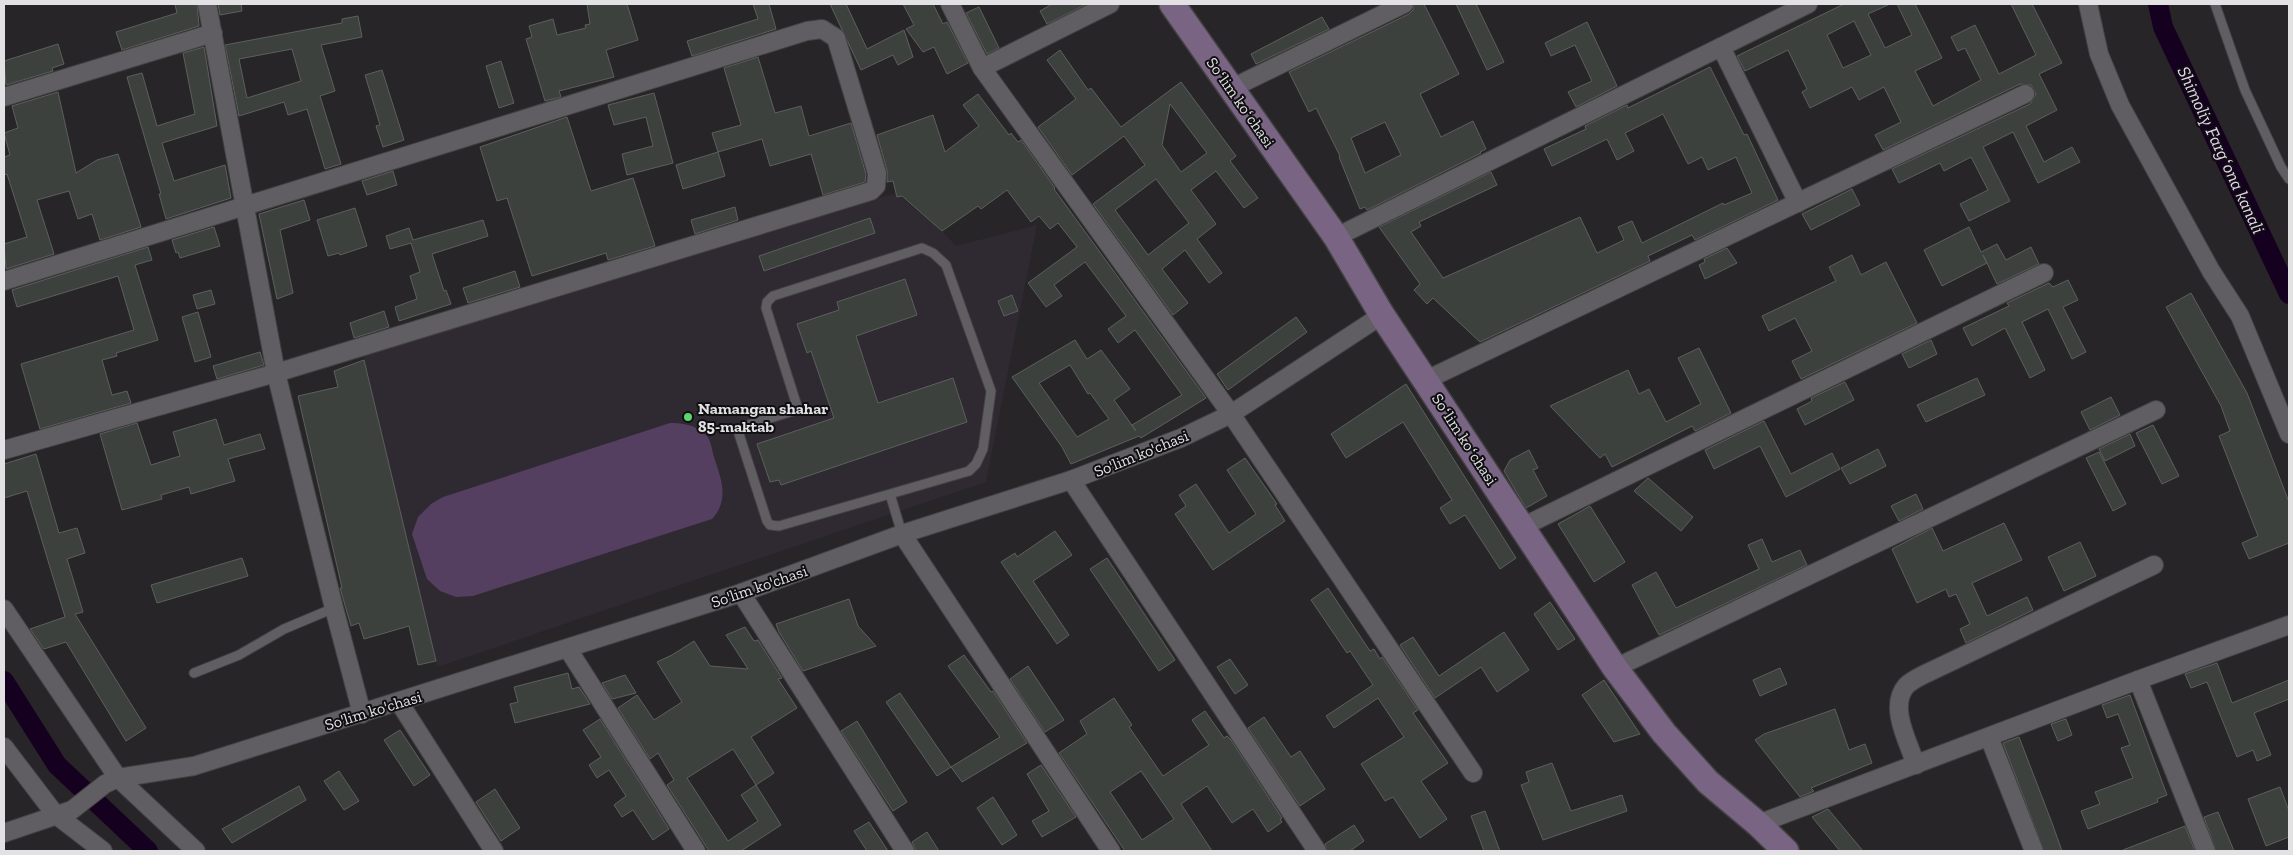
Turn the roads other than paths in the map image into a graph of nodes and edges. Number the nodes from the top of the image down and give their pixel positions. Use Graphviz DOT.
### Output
graph roads {
  1 [pos="208,4"];
  2 [pos="950,4"];
  3 [pos="1110,4"];
  4 [pos="1172,4"];
  5 [pos="1404,4"];
  6 [pos="1808,4"];
  7 [pos="2088,4"];
  8 [pos="2214,4"];
  9 [pos="213,33"];
  10 [pos="1721,47"];
  11 [pos="982,68"];
  12 [pos="1232,88"];
  13 [pos="2025,94"];
  14 [pos="4,97"];
  15 [pos="2289,179"];
  16 [pos="1798,202"];
  17 [pos="246,205"];
  18 [pos="1336,237"];
  19 [pos="2044,273"];
  20 [pos="4,281"];
  21 [pos="1382,315"];
  22 [pos="276,373"];
  23 [pos="1426,380"];
  24 [pos="2156,410"];
  25 [pos="1231,414"];
  26 [pos="2289,434"];
  27 [pos="4,450"];
  28 [pos="1070,480"];
  29 [pos="890,494"];
  30 [pos="1522,527"];
  31 [pos="902,534"];
  32 [pos="2154,565"];
  33 [pos="741,593"];
  34 [pos="334,608"];
  35 [pos="4,609"];
  36 [pos="2289,625"];
  37 [pos="568,649"];
  38 [pos="1615,668"];
  39 [pos="194,673"];
  40 [pos="2138,680"];
  41 [pos="399,702"];
  42 [pos="362,714"];
  43 [pos="1989,737"];
  44 [pos="4,747"];
  45 [pos="1916,765"];
  46 [pos="1473,772"];
  47 [pos="112,781"];
  48 [pos="55,814"];
  49 [pos="1758,824"];
  50 [pos="4,833"];
  51 [pos="103,851"];
  52 [pos="196,851"];
  53 [pos="494,851"];
  54 [pos="696,851"];
  55 [pos="905,851"];
  56 [pos="1111,851"];
  57 [pos="1316,851"];
  58 [pos="1786,851"];
  59 [pos="2034,851"];
  60 [pos="2206,851"];
  1 -- 9 [label="street"];
  2 -- 11 [label="street"];
  3 -- 11 [label="street"];
  4 -- 12 [label="street, Soʻlim koʻchasi"];
  5 -- 12 [label="street"];
  6 -- 10 [label="street"];
  7 -- 26 [label="street"];
  8 -- 15 [label="lane"];
  9 -- 14 [label="street"];
  9 -- 17 [label="street"];
  10 -- 16 [label="street"];
  10 -- 18 [label="street"];
  11 -- 25 [label="street"];
  12 -- 18 [label="street, Soʻlim koʻchasi"];
  13 -- 16 [label="street"];
  16 -- 23 [label="street"];
  17 -- 20 [label="street"];
  17 -- 22 [label="street"];
  17 -- 22 [label="street"];
  18 -- 21 [label="street, Soʻlim koʻchasi"];
  19 -- 30 [label="street"];
  21 -- 23 [label="street, Soʻlim koʻchasi"];
  21 -- 25 [label="street, So'lim ko'chasi"];
  22 -- 27 [label="street"];
  22 -- 34 [label="street"];
  23 -- 30 [label="street, Soʻlim koʻchasi"];
  24 -- 38 [label="street"];
  25 -- 28 [label="street, So'lim ko'chasi"];
  25 -- 46 [label="street"];
  28 -- 31 [label="street, So'lim ko'chasi"];
  28 -- 57 [label="street"];
  29 -- 29 [label="lane"];
  29 -- 31 [label="lane"];
  30 -- 38 [label="street, Soʻlim koʻchasi"];
  31 -- 33 [label="street, So'lim ko'chasi"];
  31 -- 56 [label="street"];
  32 -- 45 [label="street"];
  33 -- 37 [label="street, So'lim ko'chasi"];
  33 -- 55 [label="street"];
  34 -- 39 [label="lane"];
  34 -- 42 [label="street"];
  35 -- 47 [label="street"];
  36 -- 40 [label="street"];
  37 -- 41 [label="street, So'lim ko'chasi"];
  37 -- 54 [label="street"];
  38 -- 49 [label="street, Soʻlim koʻchasi"];
  40 -- 43 [label="street"];
  40 -- 60 [label="street"];
  41 -- 42 [label="street, So'lim ko'chasi"];
  41 -- 53 [label="street"];
  42 -- 47 [label="street, So'lim ko'chasi"];
  43 -- 45 [label="street"];
  43 -- 59 [label="street"];
  44 -- 48 [label="street"];
  45 -- 49 [label="street"];
  47 -- 48 [label="street"];
  47 -- 52 [label="street"];
  48 -- 50 [label="street"];
  48 -- 51 [label="street"];
  49 -- 58 [label="street, Soʻlim koʻchasi"];
}
